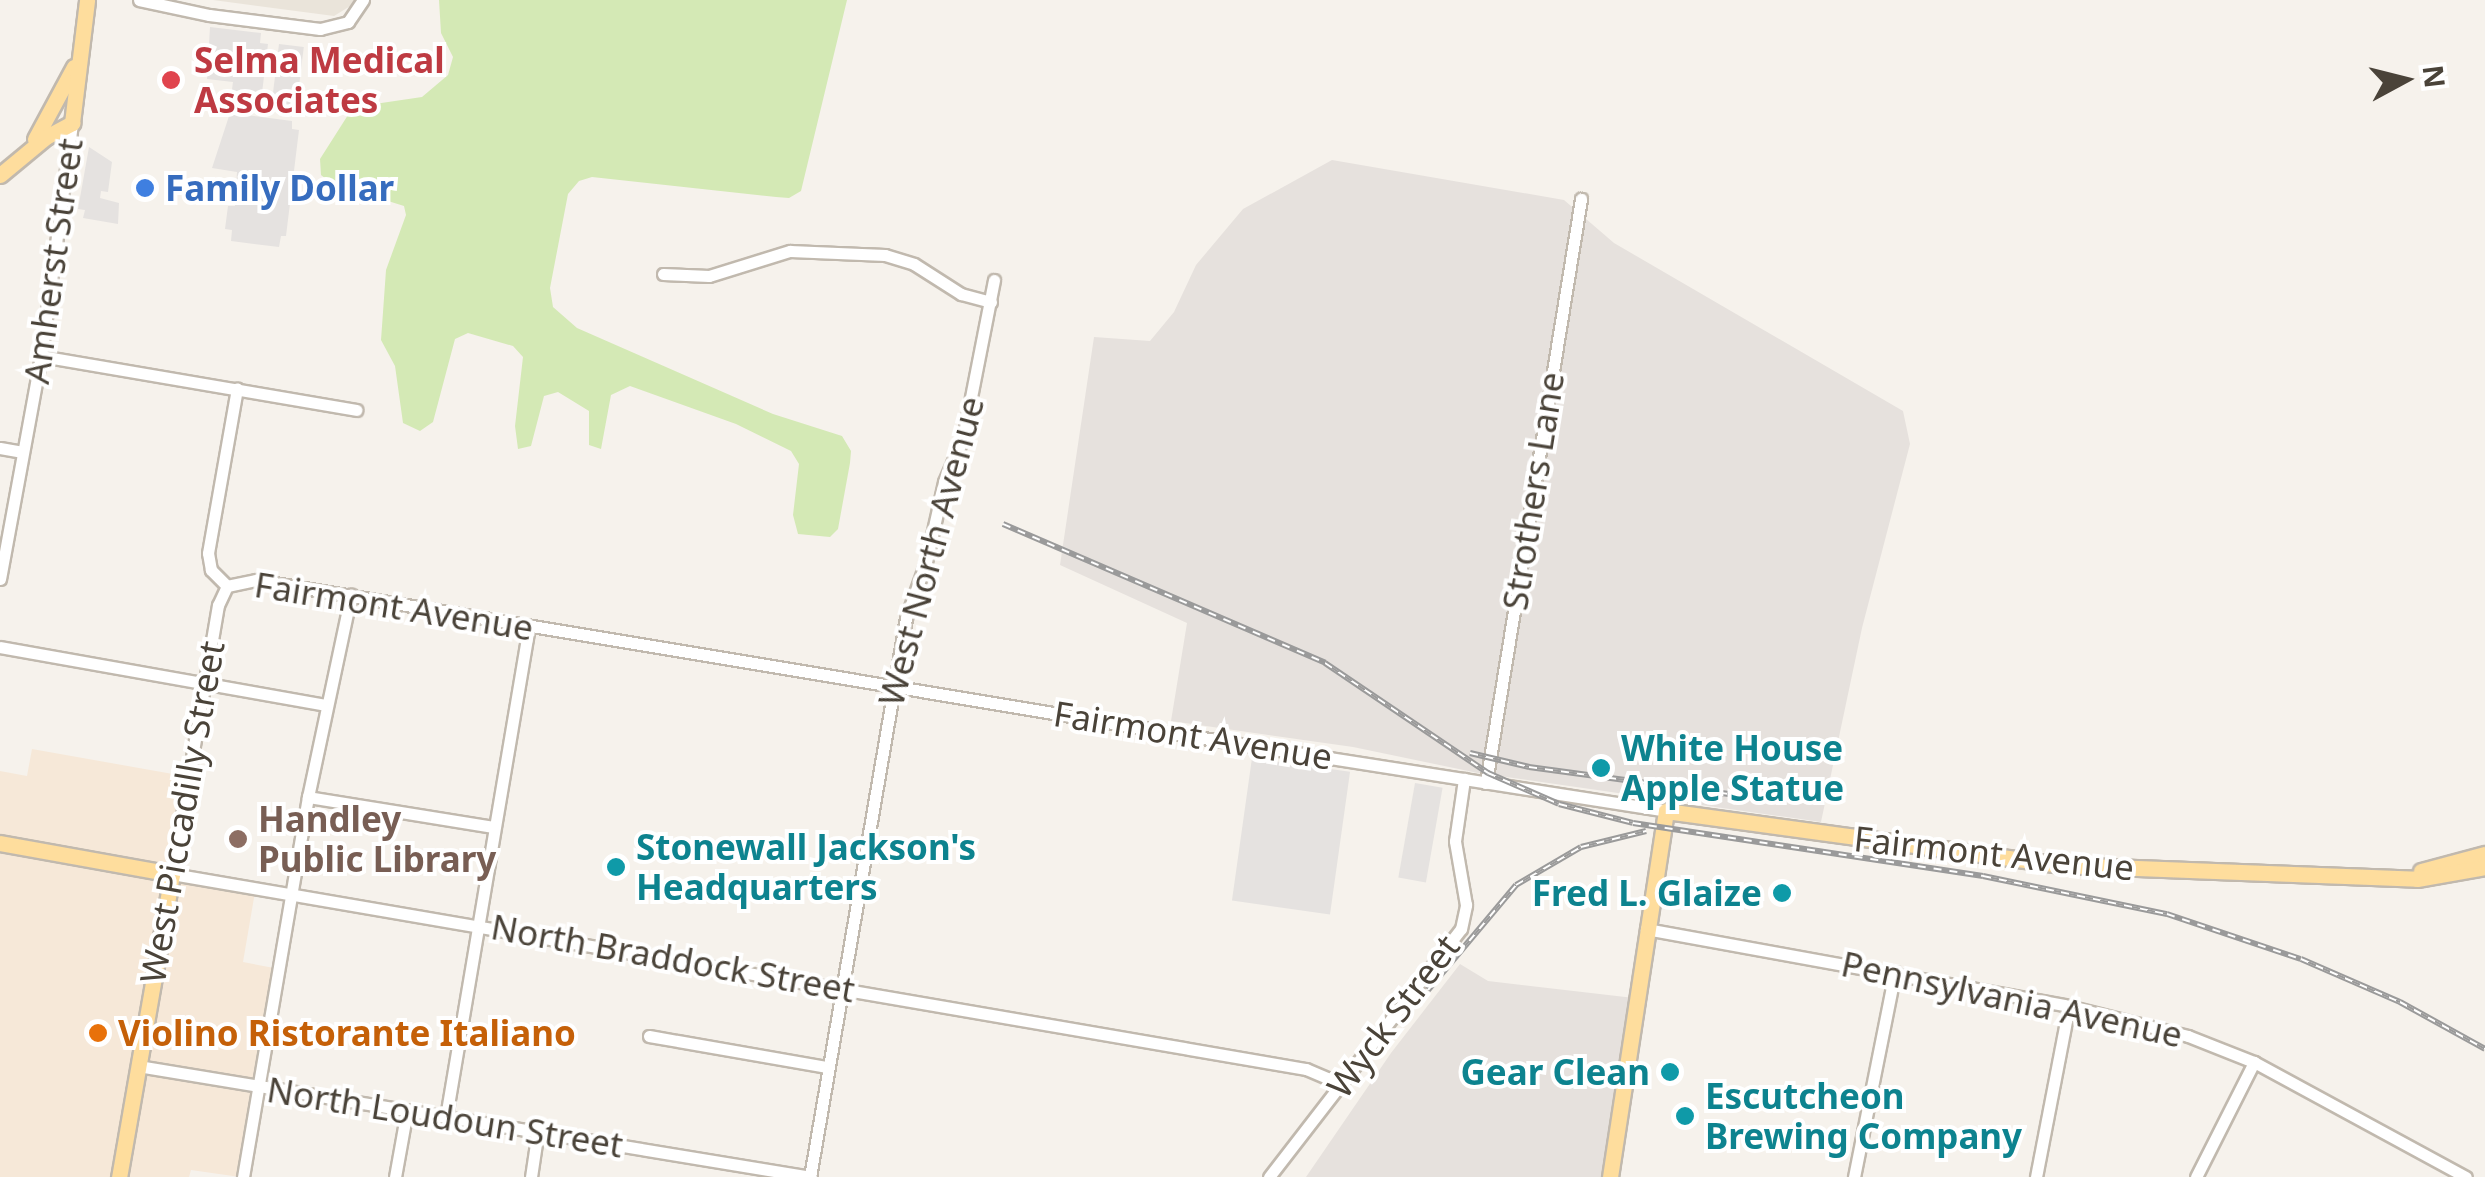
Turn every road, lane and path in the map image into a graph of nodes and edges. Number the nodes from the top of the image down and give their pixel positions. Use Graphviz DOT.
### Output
graph roads {
  1 [pos="87,0"];
  2 [pos="139,0"];
  3 [pos="363,0"];
  4 [pos="80,55"];
  5 [pos="72,123"];
  6 [pos="23,156"];
  7 [pos="0,175"];
  8 [pos="1580,198"];
  9 [pos="663,274"];
  10 [pos="994,280"];
  11 [pos="990,302"];
  12 [pos="40,356"];
  13 [pos="237,389"];
  14 [pos="356,410"];
  15 [pos="0,448"];
  16 [pos="24,452"];
  17 [pos="0,579"];
  18 [pos="227,586"];
  19 [pos="351,596"];
  20 [pos="529,626"];
  21 [pos="0,647"];
  22 [pos="205,682"];
  23 [pos="892,685"];
  24 [pos="327,705"];
  25 [pos="1464,780"];
  26 [pos="1486,783"];
  27 [pos="308,798"];
  28 [pos="1666,810"];
  29 [pos="493,828"];
  30 [pos="0,843"];
  31 [pos="2485,854"];
  32 [pos="2485,867"];
  33 [pos="172,874"];
  34 [pos="2380,878"];
  35 [pos="291,894"];
  36 [pos="478,925"];
  37 [pos="1646,928"];
  38 [pos="1894,972"];
  39 [pos="841,986"];
  40 [pos="2070,1006"];
  41 [pos="649,1036"];
  42 [pos="2254,1062"];
  43 [pos="138,1066"];
  44 [pos="827,1067"];
  45 [pos="1342,1084"];
  46 [pos="258,1088"];
  47 [pos="407,1110"];
  48 [pos="446,1116"];
  49 [pos="538,1130"];
  50 [pos="794,1175"];
  51 [pos="119,1177"];
  52 [pos="243,1177"];
  53 [pos="395,1177"];
  54 [pos="531,1177"];
  55 [pos="811,1177"];
  56 [pos="1270,1177"];
  57 [pos="1610,1177"];
  58 [pos="1854,1177"];
  59 [pos="2036,1177"];
  60 [pos="2196,1177"];
  61 [pos="2466,1177"];
  1 -- 4 [label="main road, Amherst Street"];
  2 -- 3 [label="street"];
  4 -- 5 [label="main road, Amherst Street"];
  4 -- 6 [label="main road"];
  5 -- 6 [label="main road"];
  5 -- 12 [label="street, Amherst Street"];
  6 -- 7 [label="main road"];
  8 -- 26 [label="street, Strothers Lane"];
  9 -- 11 [label="street"];
  10 -- 11 [label="street, West North Avenue"];
  11 -- 23 [label="street, West North Avenue"];
  12 -- 13 [label="street"];
  12 -- 16 [label="street, Amherst Street"];
  13 -- 14 [label="street"];
  13 -- 18 [label="street"];
  15 -- 16 [label="street"];
  16 -- 17 [label="street, Amherst Street"];
  18 -- 19 [label="street, Fairmont Avenue"];
  18 -- 22 [label="street, West Piccadilly Street"];
  19 -- 20 [label="street, Fairmont Avenue"];
  19 -- 24 [label="street"];
  20 -- 23 [label="street, Fairmont Avenue"];
  20 -- 29 [label="street"];
  21 -- 22 [label="street"];
  22 -- 24 [label="street"];
  22 -- 33 [label="street, West Piccadilly Street"];
  23 -- 25 [label="street, Fairmont Avenue"];
  23 -- 39 [label="street, West North Avenue"];
  24 -- 27 [label="street"];
  25 -- 26 [label="street, Fairmont Avenue"];
  25 -- 45 [label="street, Wyck Street"];
  26 -- 28 [label="street, Fairmont Avenue"];
  27 -- 29 [label="street"];
  27 -- 35 [label="street"];
  28 -- 34 [label="main road, Fairmont Avenue"];
  28 -- 37 [label="main road"];
  29 -- 36 [label="street"];
  30 -- 33 [label="main road, North Braddock Street"];
  31 -- 34 [label="main road"];
  32 -- 34 [label="main road"];
  33 -- 35 [label="street, North Braddock Street"];
  33 -- 43 [label="main road, West Piccadilly Street"];
  35 -- 36 [label="street, North Braddock Street"];
  35 -- 46 [label="street"];
  36 -- 39 [label="street, North Braddock Street"];
  36 -- 48 [label="street"];
  37 -- 38 [label="street, Pennsylvania Avenue"];
  37 -- 57 [label="main road"];
  38 -- 40 [label="street, Pennsylvania Avenue"];
  38 -- 58 [label="street"];
  39 -- 44 [label="street, West North Avenue"];
  39 -- 45 [label="street, North Braddock Street"];
  40 -- 42 [label="street, Pennsylvania Avenue"];
  40 -- 59 [label="street"];
  41 -- 44 [label="street"];
  42 -- 60 [label="street"];
  42 -- 61 [label="street, Pennsylvania Avenue"];
  43 -- 46 [label="street, North Loudoun Street"];
  43 -- 51 [label="main road, West Piccadilly Street"];
  44 -- 55 [label="street, West North Avenue"];
  45 -- 56 [label="street, Wyck Street"];
  46 -- 47 [label="street, North Loudoun Street"];
  46 -- 52 [label="street"];
  47 -- 48 [label="street, North Loudoun Street"];
  47 -- 53 [label="street"];
  48 -- 49 [label="street, North Loudoun Street"];
  49 -- 50 [label="street, North Loudoun Street"];
  49 -- 54 [label="street"];
  50 -- 55 [label="street, North Loudoun Street"];
}
